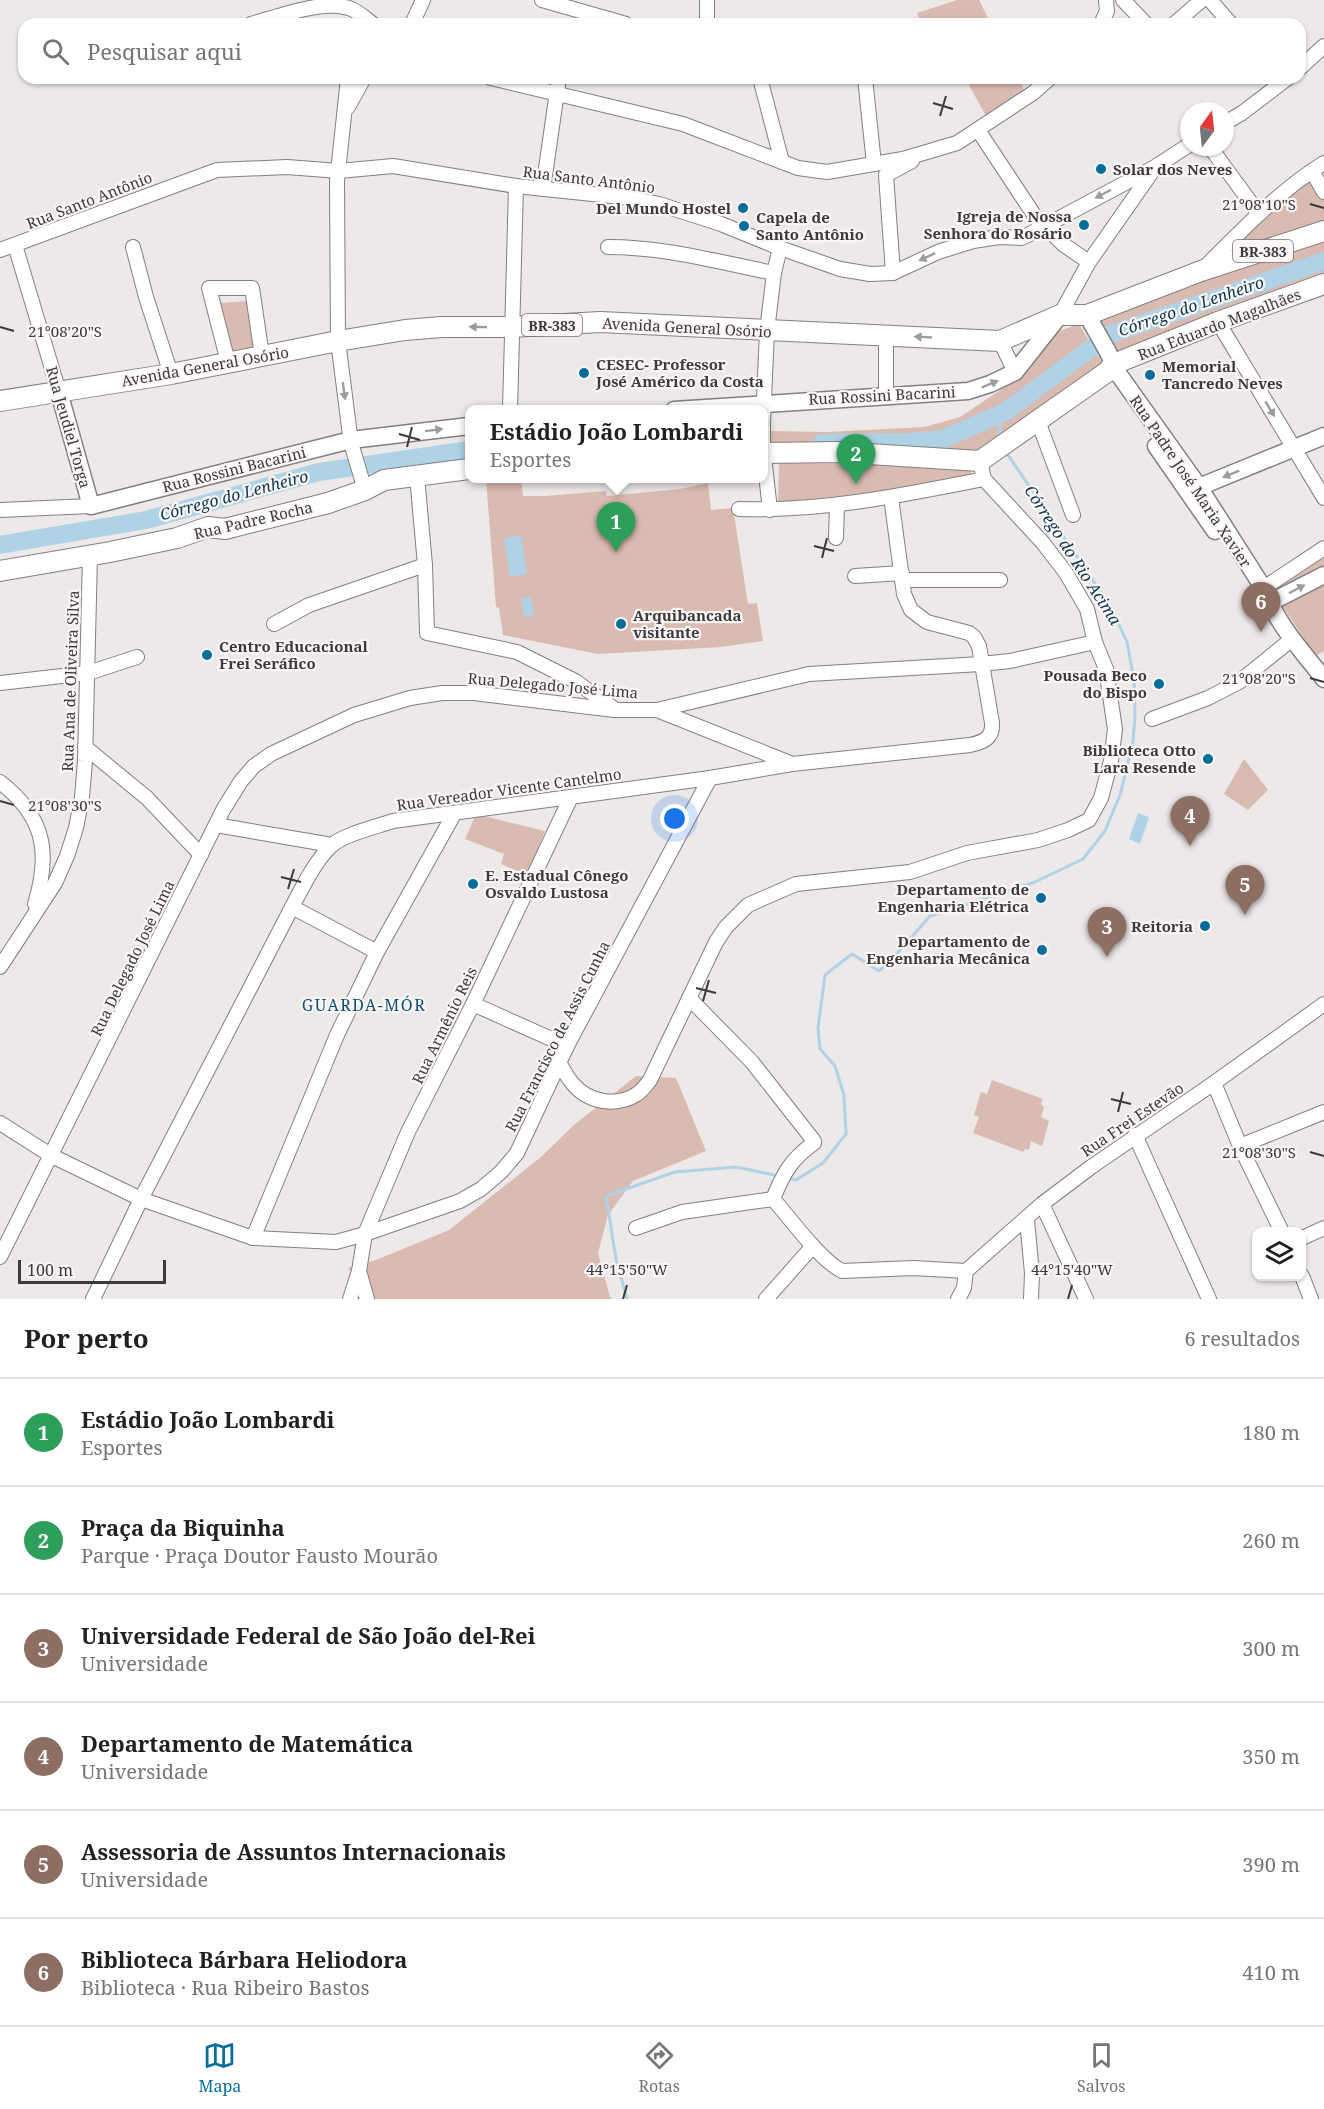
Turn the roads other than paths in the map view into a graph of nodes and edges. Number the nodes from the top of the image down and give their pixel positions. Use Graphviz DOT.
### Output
graph roads {
  1 [pos="423,0"];
  2 [pos="542,0"];
  3 [pos="707,0"];
  4 [pos="1106,0"];
  5 [pos="1122,0"];
  6 [pos="1202,0"];
  7 [pos="1209,0"];
  8 [pos="573,9"];
  9 [pos="353,17"];
  10 [pos="273,18"];
  11 [pos="415,18"];
  12 [pos="571,18"];
  13 [pos="605,18"];
  14 [pos="707,18"];
  15 [pos="1104,18"];
  16 [pos="1140,18"];
  17 [pos="1181,18"];
  18 [pos="1226,18"];
  19 [pos="1324,46"];
  20 [pos="1306,62"];
  21 [pos="347,84"];
  22 [pos="361,84"];
  23 [pos="515,84"];
  24 [pos="558,84"];
  25 [pos="762,84"];
  26 [pos="866,84"];
  27 [pos="1043,84"];
  28 [pos="1278,84"];
  29 [pos="555,94"];
  30 [pos="345,111"];
  31 [pos="1234,118"];
  32 [pos="978,130"];
  33 [pos="1180,151"];
  34 [pos="927,153"];
  35 [pos="1217,156"];
  36 [pos="783,162"];
  37 [pos="874,164"];
  38 [pos="1155,167"];
  39 [pos="1318,167"];
  40 [pos="339,171"];
  41 [pos="516,186"];
  42 [pos="543,189"];
  43 [pos="1324,192"];
  44 [pos="1259,214"];
  45 [pos="1042,226"];
  46 [pos="1324,231"];
  47 [pos="15,246"];
  48 [pos="133,247"];
  49 [pos="608,247"];
  50 [pos="780,248"];
  51 [pos="0,250"];
  52 [pos="1089,262"];
  53 [pos="1201,271"];
  54 [pos="774,273"];
  55 [pos="893,273"];
  56 [pos="1324,284"];
  57 [pos="1075,291"];
  58 [pos="1060,315"];
  59 [pos="1087,315"];
  60 [pos="1218,322"];
  61 [pos="512,327"];
  62 [pos="767,331"];
  63 [pos="338,334"];
  64 [pos="886,334"];
  65 [pos="1000,341"];
  66 [pos="262,356"];
  67 [pos="228,362"];
  68 [pos="1110,363"];
  69 [pos="1015,372"];
  70 [pos="171,374"];
  71 [pos="59,392"];
  72 [pos="886,396"];
  73 [pos="0,401"];
  74 [pos="765,402"];
  75 [pos="510,405"];
  76 [pos="731,405"];
  77 [pos="765,405"];
  78 [pos="465,427"];
  79 [pos="1031,427"];
  80 [pos="1324,436"];
  81 [pos="351,441"];
  82 [pos="1293,448"];
  83 [pos="768,453"];
  84 [pos="985,465"];
  85 [pos="465,470"];
  86 [pos="417,476"];
  87 [pos="363,483"];
  88 [pos="767,483"];
  89 [pos="1194,490"];
  90 [pos="891,497"];
  91 [pos="1324,498"];
  92 [pos="91,506"];
  93 [pos="837,506"];
  94 [pos="739,509"];
  95 [pos="0,510"];
  96 [pos="770,510"];
  97 [pos="1073,515"];
  98 [pos="836,538"];
  99 [pos="1324,548"];
  100 [pos="90,556"];
  101 [pos="425,565"];
  102 [pos="0,571"];
  103 [pos="1324,575"];
  104 [pos="855,576"];
  105 [pos="902,577"];
  106 [pos="999,580"];
  107 [pos="1263,595"];
  108 [pos="274,624"];
  109 [pos="1292,639"];
  110 [pos="1095,642"];
  111 [pos="137,657"];
  112 [pos="981,664"];
  113 [pos="88,673"];
  114 [pos="1324,679"];
  115 [pos="0,683"];
  116 [pos="614,710"];
  117 [pos="657,710"];
  118 [pos="1152,719"];
  119 [pos="85,747"];
  120 [pos="792,764"];
  121 [pos="710,778"];
  122 [pos="0,782"];
  123 [pos="572,797"];
  124 [pos="454,814"];
  125 [pos="216,825"];
  126 [pos="332,845"];
  127 [pos="201,855"];
  128 [pos="292,907"];
  129 [pos="31,918"];
  130 [pos="377,951"];
  131 [pos="0,967"];
  132 [pos="689,998"];
  133 [pos="474,1004"];
  134 [pos="1324,1004"];
  135 [pos="567,1046"];
  136 [pos="560,1065"];
  137 [pos="1215,1083"];
  138 [pos="1324,1112"];
  139 [pos="0,1123"];
  140 [pos="1134,1135"];
  141 [pos="1240,1146"];
  142 [pos="52,1156"];
  143 [pos="141,1198"];
  144 [pos="773,1199"];
  145 [pos="1042,1204"];
  146 [pos="1027,1220"];
  147 [pos="1280,1227"];
  148 [pos="636,1228"];
  149 [pos="1324,1228"];
  150 [pos="365,1234"];
  151 [pos="1306,1236"];
  152 [pos="254,1238"];
  153 [pos="813,1246"];
  154 [pos="0,1257"];
  155 [pos="966,1271"];
  156 [pos="359,1272"];
  157 [pos="1304,1281"];
  158 [pos="93,1299"];
  159 [pos="350,1299"];
  160 [pos="367,1299"];
  161 [pos="766,1299"];
  162 [pos="958,1299"];
  163 [pos="1031,1299"];
  164 [pos="1086,1299"];
  165 [pos="1209,1299"];
  166 [pos="1311,1299"];
  1 -- 11 [label="street"];
  2 -- 8 [label="street"];
  3 -- 14 [label="street"];
  4 -- 15 [label="street"];
  5 -- 16 [label="street"];
  6 -- 17 [label="street"];
  7 -- 18 [label="street"];
  8 -- 12 [label="street"];
  8 -- 13 [label="street"];
  9 -- 10 [label="street"];
  19 -- 20 [label="street"];
  21 -- 30 [label="street"];
  22 -- 30 [label="street"];
  23 -- 29 [label="street"];
  24 -- 29 [label="street"];
  25 -- 36 [label="street"];
  26 -- 37 [label="street"];
  27 -- 32 [label="street"];
  28 -- 31 [label="street"];
  29 -- 36 [label="street"];
  29 -- 42 [label="street"];
  30 -- 40 [label="street"];
  32 -- 34 [label="street"];
  32 -- 45 [label="street"];
  33 -- 38 [label="street, Rua Santo Antônio"];
  34 -- 37 [label="street"];
  34 -- 55 [label="street"];
  35 -- 44 [label="street"];
  36 -- 37 [label="street"];
  38 -- 45 [label="street, Rua Santo Antônio, one-way"];
  38 -- 52 [label="street"];
  39 -- 43 [label="street"];
  39 -- 44 [label="street"];
  40 -- 41 [label="street, Rua Santo Antônio"];
  40 -- 47 [label="street, Rua Santo Antônio"];
  40 -- 63 [label="street"];
  41 -- 42 [label="street, Rua Santo Antônio"];
  41 -- 61 [label="street"];
  42 -- 50 [label="street, Rua Santo Antônio"];
  44 -- 53 [label="street"];
  45 -- 52 [label="street"];
  45 -- 55 [label="street, Rua Santo Antônio, one-way"];
  46 -- 53 [label="highway, BR-383"];
  47 -- 51 [label="street, Rua Santo Antônio"];
  47 -- 71 [label="street, Rua Jeudiel Torga"];
  48 -- 70 [label="street"];
  49 -- 54 [label="street"];
  50 -- 54 [label="street"];
  50 -- 55 [label="street, Rua Santo Antônio"];
  52 -- 57 [label="street"];
  53 -- 59 [label="highway, BR-383"];
  54 -- 62 [label="street"];
  56 -- 60 [label="highway, Rua Eduardo Magalhães"];
  57 -- 58 [label="street"];
  57 -- 59 [label="street"];
  58 -- 59 [label="highway, Avenida General Osório / BR-383"];
  58 -- 65 [label="highway, Avenida General Osório / BR-383"];
  58 -- 69 [label="main road, Rua Rossini Bacarini"];
  59 -- 68 [label="main road, Rua Padre José Maria Xavier"];
  60 -- 68 [label="highway, Rua Eduardo Magalhães"];
  60 -- 82 [label="street, one-way"];
  61 -- 62 [label="highway, Avenida General Osório / BR-383"];
  61 -- 63 [label="highway, Avenida General Osório / BR-383, one-way"];
  61 -- 75 [label="street"];
  62 -- 64 [label="highway, Avenida General Osório / BR-383"];
  62 -- 74 [label="street"];
  63 -- 66 [label="highway, Avenida General Osório / BR-383"];
  63 -- 81 [label="street, one-way"];
  65 -- 64 [label="highway, Avenida General Osório / BR-383, one-way"];
  64 -- 72 [label="street"];
  65 -- 69 [label="street"];
  66 -- 67 [label="highway, Avenida General Osório / BR-383"];
  66 -- 67 [label="street"];
  67 -- 70 [label="highway, Avenida General Osório / BR-383"];
  68 -- 79 [label="highway, Rua Eduardo Magalhães"];
  68 -- 89 [label="main road, Rua Padre José Maria Xavier"];
  72 -- 69 [label="main road, Rua Rossini Bacarini, one-way"];
  70 -- 71 [label="highway, Avenida General Osório / BR-383"];
  71 -- 73 [label="highway, Avenida General Osório / BR-383"];
  71 -- 92 [label="main road, Rua Jeudiel Torga"];
  72 -- 74 [label="main road, Rua Rossini Bacarini"];
  74 -- 76 [label="main road, Rua Rossini Bacarini"];
  74 -- 77 [label="street"];
  81 -- 78 [label="main road, Rua Rossini Bacarini, one-way"];
  79 -- 84 [label="highway, Rua Eduardo Magalhães"];
  79 -- 97 [label="street"];
  80 -- 82 [label="main road"];
  81 -- 87 [label="street"];
  81 -- 92 [label="main road, Rua Rossini Bacarini"];
  82 -- 89 [label="main road, one-way"];
  82 -- 91 [label="street"];
  83 -- 84 [label="highway"];
  84 -- 90 [label="street"];
  84 -- 110 [label="street"];
  85 -- 86 [label="highway, Rua Padre Rocha"];
  86 -- 87 [label="highway, Rua Padre Rocha"];
  86 -- 101 [label="street"];
  87 -- 100 [label="highway, Rua Padre Rocha"];
  88 -- 96 [label="street"];
  89 -- 107 [label="main road, Rua Padre José Maria Xavier"];
  90 -- 93 [label="street"];
  90 -- 105 [label="street"];
  92 -- 95 [label="street, Rua Rossini Bacarini"];
  93 -- 96 [label="street"];
  93 -- 98 [label="street"];
  94 -- 96 [label="street"];
  99 -- 107 [label="street"];
  100 -- 102 [label="highway, Rua Padre Rocha"];
  100 -- 113 [label="street, Rua Ana de Oliveira Silva"];
  101 -- 108 [label="street"];
  101 -- 116 [label="street"];
  107 -- 103 [label="main road, one-way"];
  104 -- 105 [label="street"];
  105 -- 106 [label="street"];
  105 -- 112 [label="street"];
  107 -- 109 [label="main road, Rua Padre José Maria Xavier"];
  109 -- 114 [label="main road, Rua Padre José Maria Xavier"];
  109 -- 118 [label="street"];
  110 -- 112 [label="street, Rua Delegado José Lima"];
  110 -- 132 [label="street"];
  111 -- 113 [label="street"];
  112 -- 117 [label="street, Rua Delegado José Lima"];
  112 -- 120 [label="street, Rua Vereador Vicente Cantelmo"];
  113 -- 115 [label="street"];
  113 -- 119 [label="street, Rua Ana de Oliveira Silva"];
  116 -- 117 [label="street, Rua Delegado José Lima"];
  116 -- 125 [label="street, Rua Delegado José Lima"];
  117 -- 120 [label="street"];
  119 -- 127 [label="street"];
  119 -- 129 [label="street, Rua Ana de Oliveira Silva"];
  120 -- 121 [label="street, Rua Vereador Vicente Cantelmo"];
  121 -- 123 [label="street, Rua Vereador Vicente Cantelmo"];
  121 -- 135 [label="street, Rua Francisco de Assis Cunha"];
  122 -- 129 [label="street"];
  123 -- 124 [label="street, Rua Vereador Vicente Cantelmo"];
  123 -- 133 [label="street, Rua Armênio Reis"];
  124 -- 126 [label="street, Rua Vereador Vicente Cantelmo"];
  124 -- 130 [label="street"];
  125 -- 126 [label="street"];
  125 -- 127 [label="street, Rua Delegado José Lima"];
  126 -- 128 [label="street, Rua Vereador Vicente Cantelmo"];
  127 -- 142 [label="street, Rua Delegado José Lima"];
  128 -- 130 [label="street"];
  128 -- 143 [label="street, Rua Vereador Vicente Cantelmo"];
  129 -- 131 [label="street, Rua Ana de Oliveira Silva"];
  130 -- 152 [label="street"];
  132 -- 136 [label="street"];
  132 -- 144 [label="street"];
  133 -- 135 [label="street"];
  133 -- 150 [label="street, Rua Armênio Reis"];
  134 -- 137 [label="street, Rua Frei Estevão"];
  135 -- 136 [label="street, Rua Francisco de Assis Cunha"];
  136 -- 150 [label="street, Rua Francisco de Assis Cunha"];
  137 -- 140 [label="street, Rua Frei Estevão"];
  137 -- 141 [label="street"];
  138 -- 141 [label="street"];
  139 -- 142 [label="street, Rua Francisco de Assis Cunha"];
  140 -- 145 [label="street, Rua Frei Estevão"];
  140 -- 165 [label="street"];
  141 -- 147 [label="street"];
  142 -- 143 [label="street, Rua Francisco de Assis Cunha"];
  142 -- 154 [label="street, Rua Delegado José Lima"];
  143 -- 152 [label="street, Rua Francisco de Assis Cunha"];
  143 -- 158 [label="street, Rua Vereador Vicente Cantelmo"];
  144 -- 148 [label="street"];
  144 -- 153 [label="street"];
  145 -- 146 [label="street, Rua Frei Estevão"];
  145 -- 164 [label="street"];
  146 -- 155 [label="street, Rua Frei Estevão"];
  146 -- 163 [label="street"];
  149 -- 151 [label="street"];
  150 -- 152 [label="street, Rua Francisco de Assis Cunha"];
  150 -- 156 [label="street, Rua Armênio Reis"];
  153 -- 155 [label="street"];
  153 -- 161 [label="street"];
  155 -- 162 [label="street"];
  156 -- 159 [label="street, Rua Armênio Reis"];
  156 -- 160 [label="street, Rua Armênio Reis"];
  157 -- 166 [label="street"];
}
